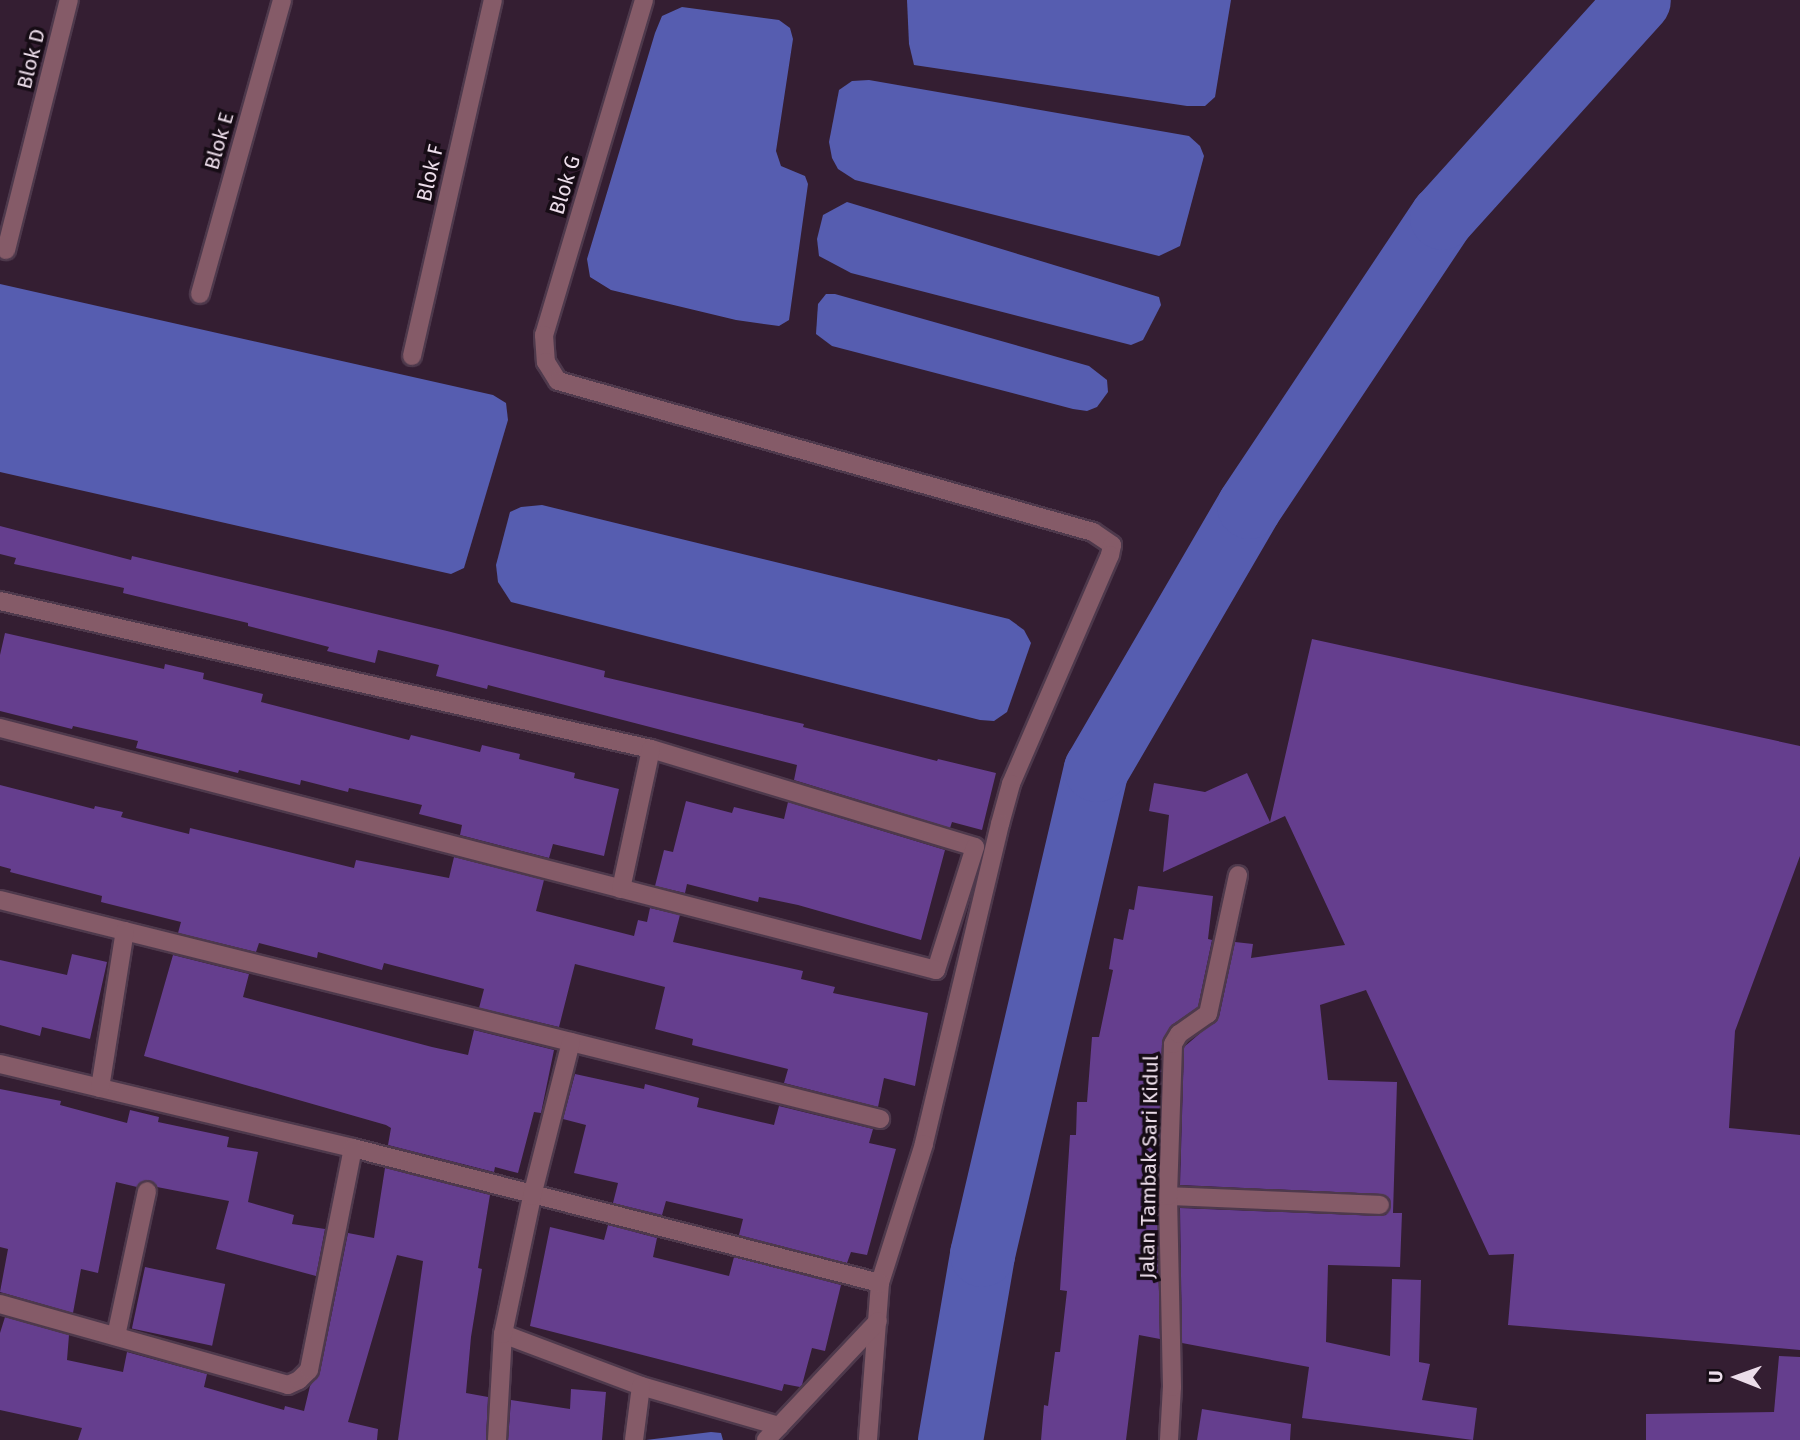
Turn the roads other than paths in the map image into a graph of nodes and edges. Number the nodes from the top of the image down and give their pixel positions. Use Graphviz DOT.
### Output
graph roads {
  1 [pos="69,0"];
  2 [pos="282,0"];
  3 [pos="493,0"];
  4 [pos="644,0"];
  5 [pos="6,250"];
  6 [pos="200,294"];
  7 [pos="412,356"];
  8 [pos="0,601"];
  9 [pos="0,728"];
  10 [pos="651,749"];
  11 [pos="1238,875"];
  12 [pos="621,889"];
  13 [pos="0,900"];
  14 [pos="125,931"];
  15 [pos="571,1042"];
  16 [pos="0,1064"];
  17 [pos="100,1088"];
  18 [pos="880,1119"];
  19 [pos="353,1148"];
  20 [pos="147,1191"];
  21 [pos="532,1196"];
  22 [pos="1168,1196"];
  23 [pos="1380,1205"];
  24 [pos="880,1283"];
  25 [pos="0,1304"];
  26 [pos="878,1321"];
  27 [pos="503,1334"];
  28 [pos="116,1336"];
  29 [pos="641,1386"];
  30 [pos="779,1426"];
  31 [pos="497,1440"];
  32 [pos="634,1440"];
  33 [pos="766,1440"];
  34 [pos="868,1440"];
  35 [pos="1169,1440"];
  1 -- 5 [label="street, Blok D"];
  2 -- 6 [label="street, Blok E"];
  3 -- 7 [label="street, Blok F"];
  4 -- 24 [label="street, Blok G"];
  8 -- 10 [label="street"];
  9 -- 12 [label="street"];
  10 -- 12 [label="street"];
  10 -- 12 [label="street"];
  11 -- 22 [label="street, Jalan Tambak Sari Kidul"];
  13 -- 14 [label="street"];
  14 -- 15 [label="street"];
  14 -- 17 [label="street"];
  15 -- 18 [label="street"];
  15 -- 21 [label="street"];
  16 -- 17 [label="street"];
  17 -- 19 [label="street"];
  19 -- 21 [label="street"];
  19 -- 28 [label="street"];
  20 -- 28 [label="street"];
  21 -- 24 [label="street"];
  21 -- 27 [label="street"];
  22 -- 23 [label="street"];
  22 -- 35 [label="street, Jalan Tambak Sari Kidul"];
  24 -- 26 [label="street"];
  25 -- 28 [label="street"];
  26 -- 30 [label="street"];
  26 -- 34 [label="street"];
  27 -- 29 [label="street"];
  27 -- 31 [label="street"];
  29 -- 30 [label="street"];
  29 -- 32 [label="street"];
  30 -- 33 [label="street"];
}
